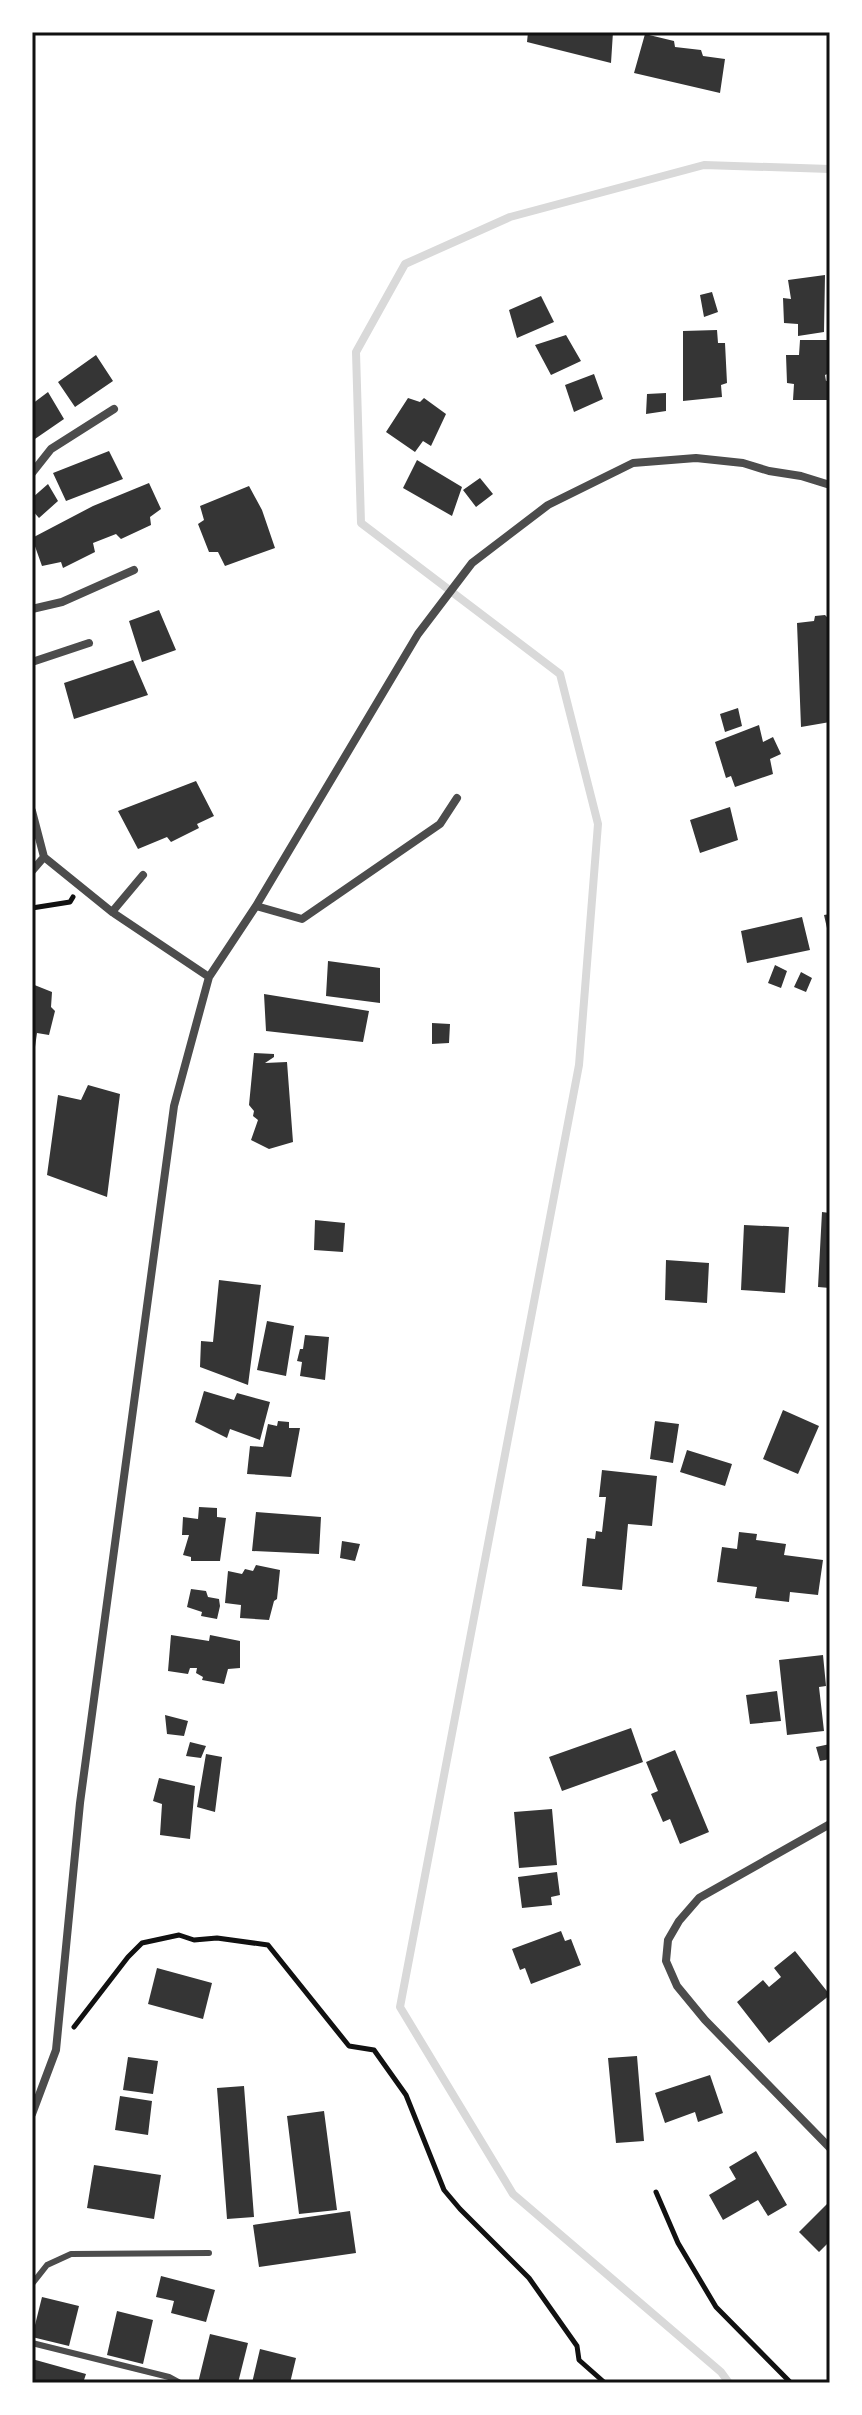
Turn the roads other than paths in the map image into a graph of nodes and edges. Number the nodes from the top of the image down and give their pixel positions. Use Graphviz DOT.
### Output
graph roads {
  1 [pos="114,409"];
  2 [pos="32,473"];
  3 [pos="830,485"];
  4 [pos="134,570"];
  5 [pos="32,609"];
  6 [pos="89,643"];
  7 [pos="32,662"];
  8 [pos="457,798"];
  9 [pos="32,811"];
  10 [pos="32,855"];
  11 [pos="44,857"];
  12 [pos="32,871"];
  13 [pos="143,875"];
  14 [pos="256,906"];
  15 [pos="112,912"];
  16 [pos="209,977"];
  17 [pos="830,1824"];
  18 [pos="32,2114"];
  19 [pos="830,2148"];
  20 [pos="209,2253"];
  21 [pos="32,2284"];
  22 [pos="32,2343"];
  23 [pos="180,2383"];
  1 -- 2 [label="street"];
  3 -- 14 [label="street"];
  4 -- 5 [label="street"];
  6 -- 7 [label="street"];
  8 -- 14 [label="street"];
  9 -- 11 [label="street"];
  10 -- 11 [label="street"];
  11 -- 12 [label="street"];
  11 -- 15 [label="street"];
  13 -- 15 [label="street"];
  14 -- 16 [label="street"];
  15 -- 16 [label="street"];
  16 -- 18 [label="street"];
  17 -- 19 [label="street"];
  20 -- 21 [label="lane"];
  22 -- 23 [label="lane"];
}
